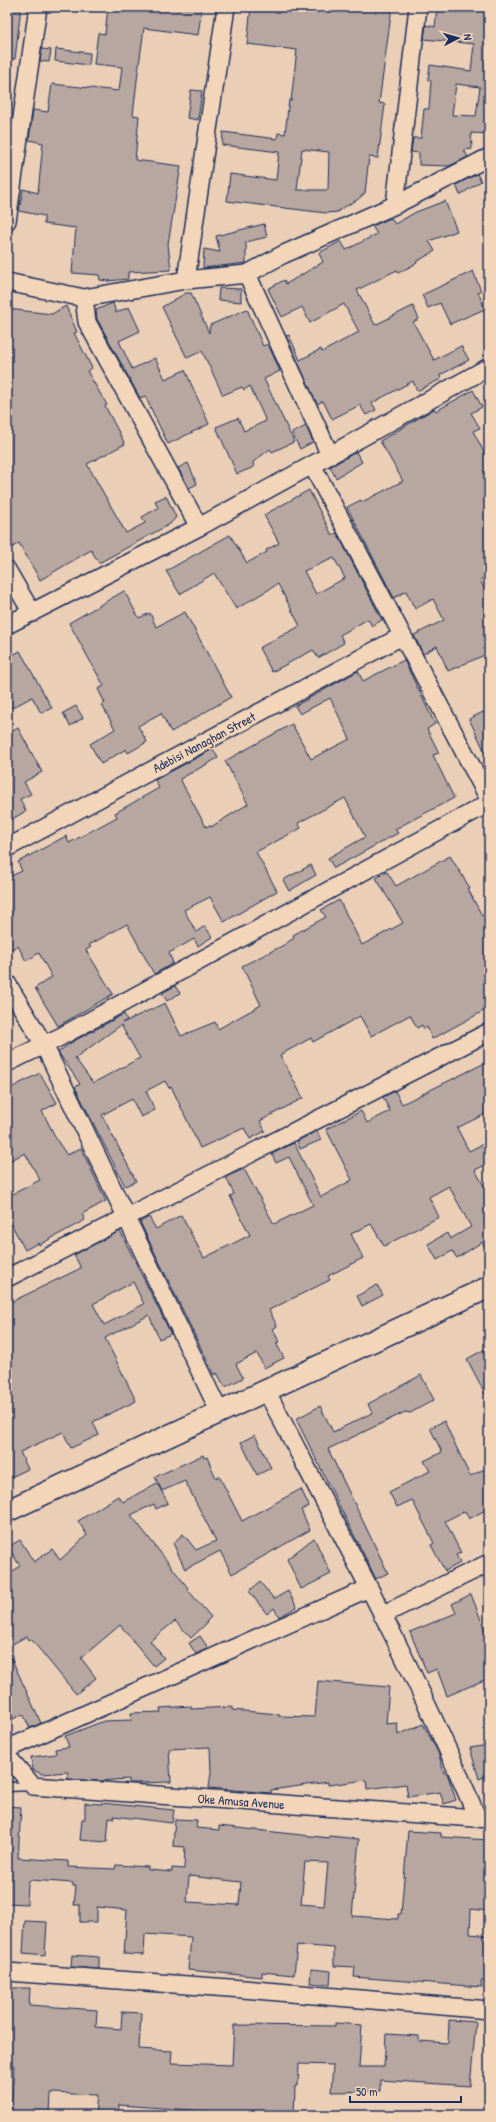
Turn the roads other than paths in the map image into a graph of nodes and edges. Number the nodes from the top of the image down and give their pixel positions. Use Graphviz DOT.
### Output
graph roads {
  1 [pos="38,7"];
  2 [pos="226,7"];
  3 [pos="418,7"];
  4 [pos="489,156"];
  5 [pos="395,205"];
  6 [pos="7,221"];
  7 [pos="247,274"];
  8 [pos="186,280"];
  9 [pos="7,282"];
  10 [pos="84,298"];
  11 [pos="487,374"];
  12 [pos="330,455"];
  13 [pos="312,465"];
  14 [pos="200,527"];
  15 [pos="7,570"];
  16 [pos="32,613"];
  17 [pos="7,625"];
  18 [pos="402,636"];
  19 [pos="489,800"];
  20 [pos="489,803"];
  21 [pos="7,848"];
  22 [pos="7,983"];
  23 [pos="489,1032"];
  24 [pos="44,1045"];
  25 [pos="7,1063"];
  26 [pos="126,1218"];
  27 [pos="7,1278"];
  28 [pos="489,1287"];
  29 [pos="267,1392"];
  30 [pos="219,1411"];
  31 [pos="7,1511"];
  32 [pos="489,1563"];
  33 [pos="369,1588"];
  34 [pos="382,1615"];
  35 [pos="7,1748"];
  36 [pos="7,1756"];
  37 [pos="34,1786"];
  38 [pos="7,1787"];
  39 [pos="483,1818"];
  40 [pos="7,1972"];
  41 [pos="489,2010"];
  1 -- 6 [label="street"];
  2 -- 8 [label="street"];
  3 -- 5 [label="street"];
  4 -- 5 [label="street"];
  5 -- 7 [label="street"];
  7 -- 8 [label="street"];
  7 -- 12 [label="street"];
  8 -- 10 [label="street"];
  9 -- 10 [label="street"];
  10 -- 14 [label="street"];
  11 -- 12 [label="street"];
  12 -- 13 [label="street"];
  13 -- 14 [label="street"];
  13 -- 18 [label="street"];
  14 -- 16 [label="street"];
  15 -- 16 [label="street"];
  16 -- 17 [label="street"];
  18 -- 19 [label="street"];
  18 -- 21 [label="street, Adebisi Nanaghan Street"];
  20 -- 24 [label="street"];
  22 -- 24 [label="street"];
  23 -- 26 [label="street"];
  24 -- 25 [label="street"];
  24 -- 26 [label="street"];
  26 -- 27 [label="street"];
  26 -- 30 [label="street"];
  28 -- 29 [label="street"];
  29 -- 30 [label="street"];
  29 -- 33 [label="street"];
  30 -- 31 [label="street"];
  32 -- 34 [label="street"];
  33 -- 34 [label="street"];
  33 -- 35 [label="street"];
  34 -- 39 [label="street"];
  36 -- 37 [label="street"];
  37 -- 38 [label="lane"];
  37 -- 39 [label="street, Oke Amusa Avenue"];
  40 -- 41 [label="street"];
}
